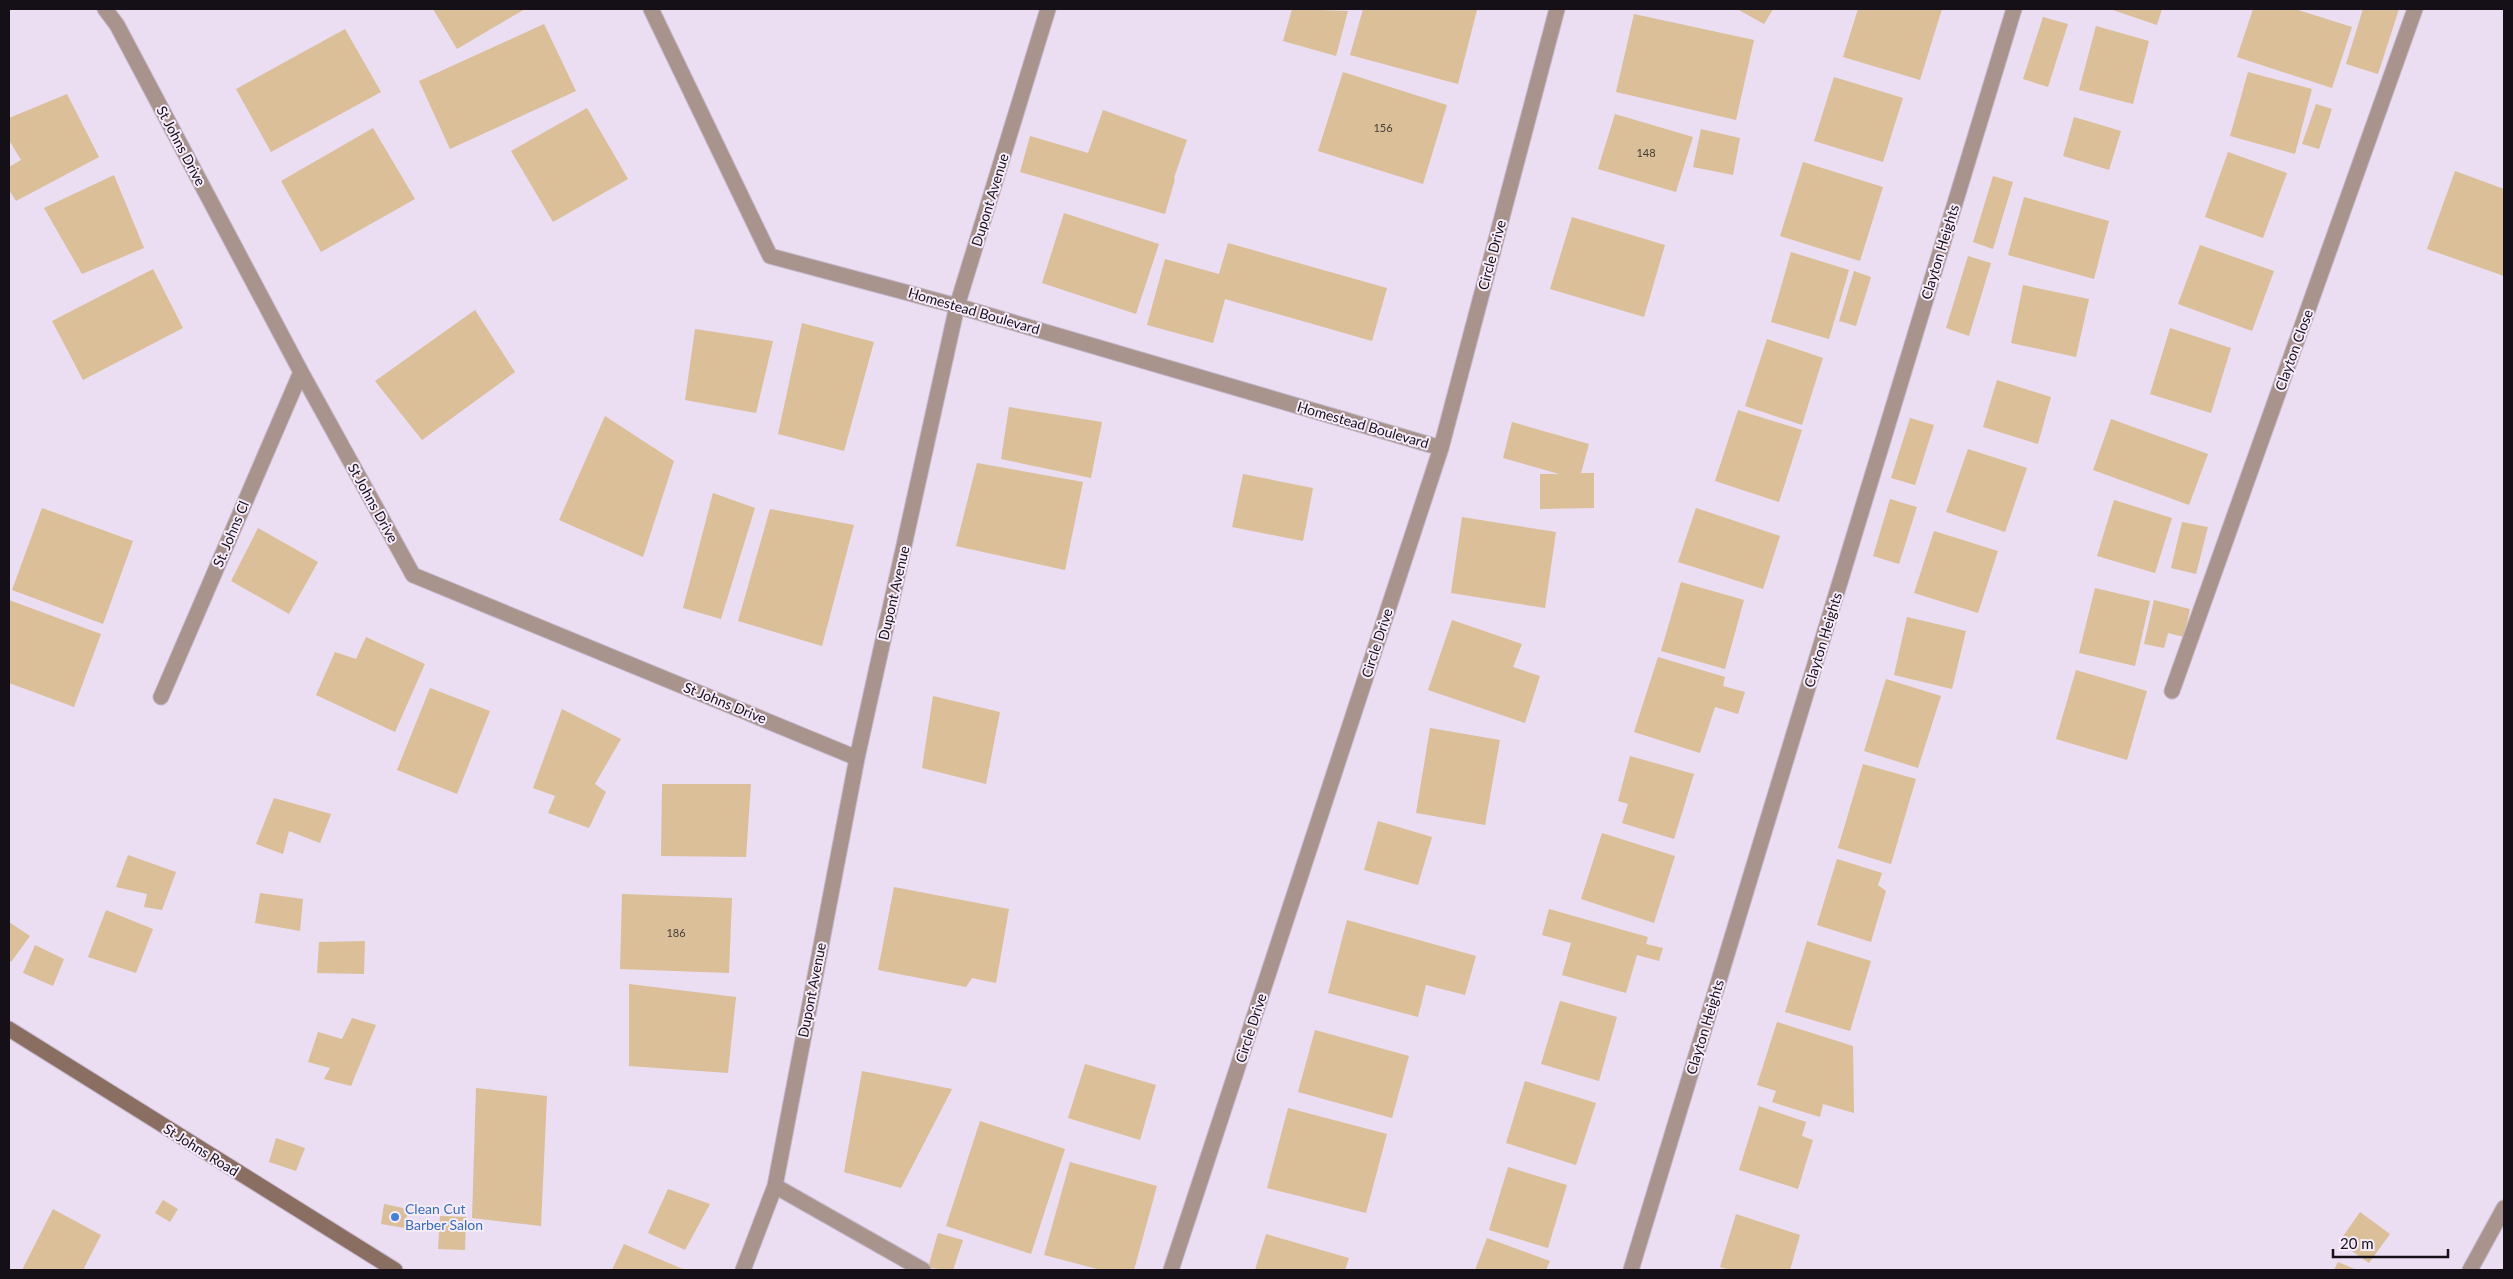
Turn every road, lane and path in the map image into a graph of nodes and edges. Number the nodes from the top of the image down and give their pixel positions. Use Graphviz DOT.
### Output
graph roads {
  1 [pos="104,9"];
  2 [pos="651,9"];
  3 [pos="1048,9"];
  4 [pos="1558,9"];
  5 [pos="2014,9"];
  6 [pos="2415,9"];
  7 [pos="958,306"];
  8 [pos="301,372"];
  9 [pos="1441,448"];
  10 [pos="2172,692"];
  11 [pos="161,697"];
  12 [pos="857,758"];
  13 [pos="9,1029"];
  14 [pos="774,1186"];
  15 [pos="2504,1208"];
  16 [pos="395,1270"];
  17 [pos="743,1270"];
  18 [pos="922,1270"];
  19 [pos="1172,1270"];
  20 [pos="1631,1270"];
  21 [pos="2470,1270"];
  1 -- 8 [label="street, St Johns Drive"];
  2 -- 7 [label="street, Homestead Boulevard"];
  3 -- 7 [label="street, Dupont Avenue"];
  4 -- 9 [label="street, Circle Drive"];
  5 -- 20 [label="street, Clayton Heights"];
  6 -- 10 [label="street, Clayton Close"];
  7 -- 9 [label="street, Homestead Boulevard"];
  7 -- 12 [label="street, Dupont Avenue"];
  8 -- 11 [label="street, St. Johns Cl"];
  8 -- 12 [label="street, St Johns Drive"];
  9 -- 19 [label="street, Circle Drive"];
  12 -- 14 [label="street, Dupont Avenue"];
  13 -- 16 [label="main road, St Johns Road"];
  14 -- 17 [label="street, Dupont Avenue"];
  14 -- 18 [label="street"];
  15 -- 21 [label="street"];
}
